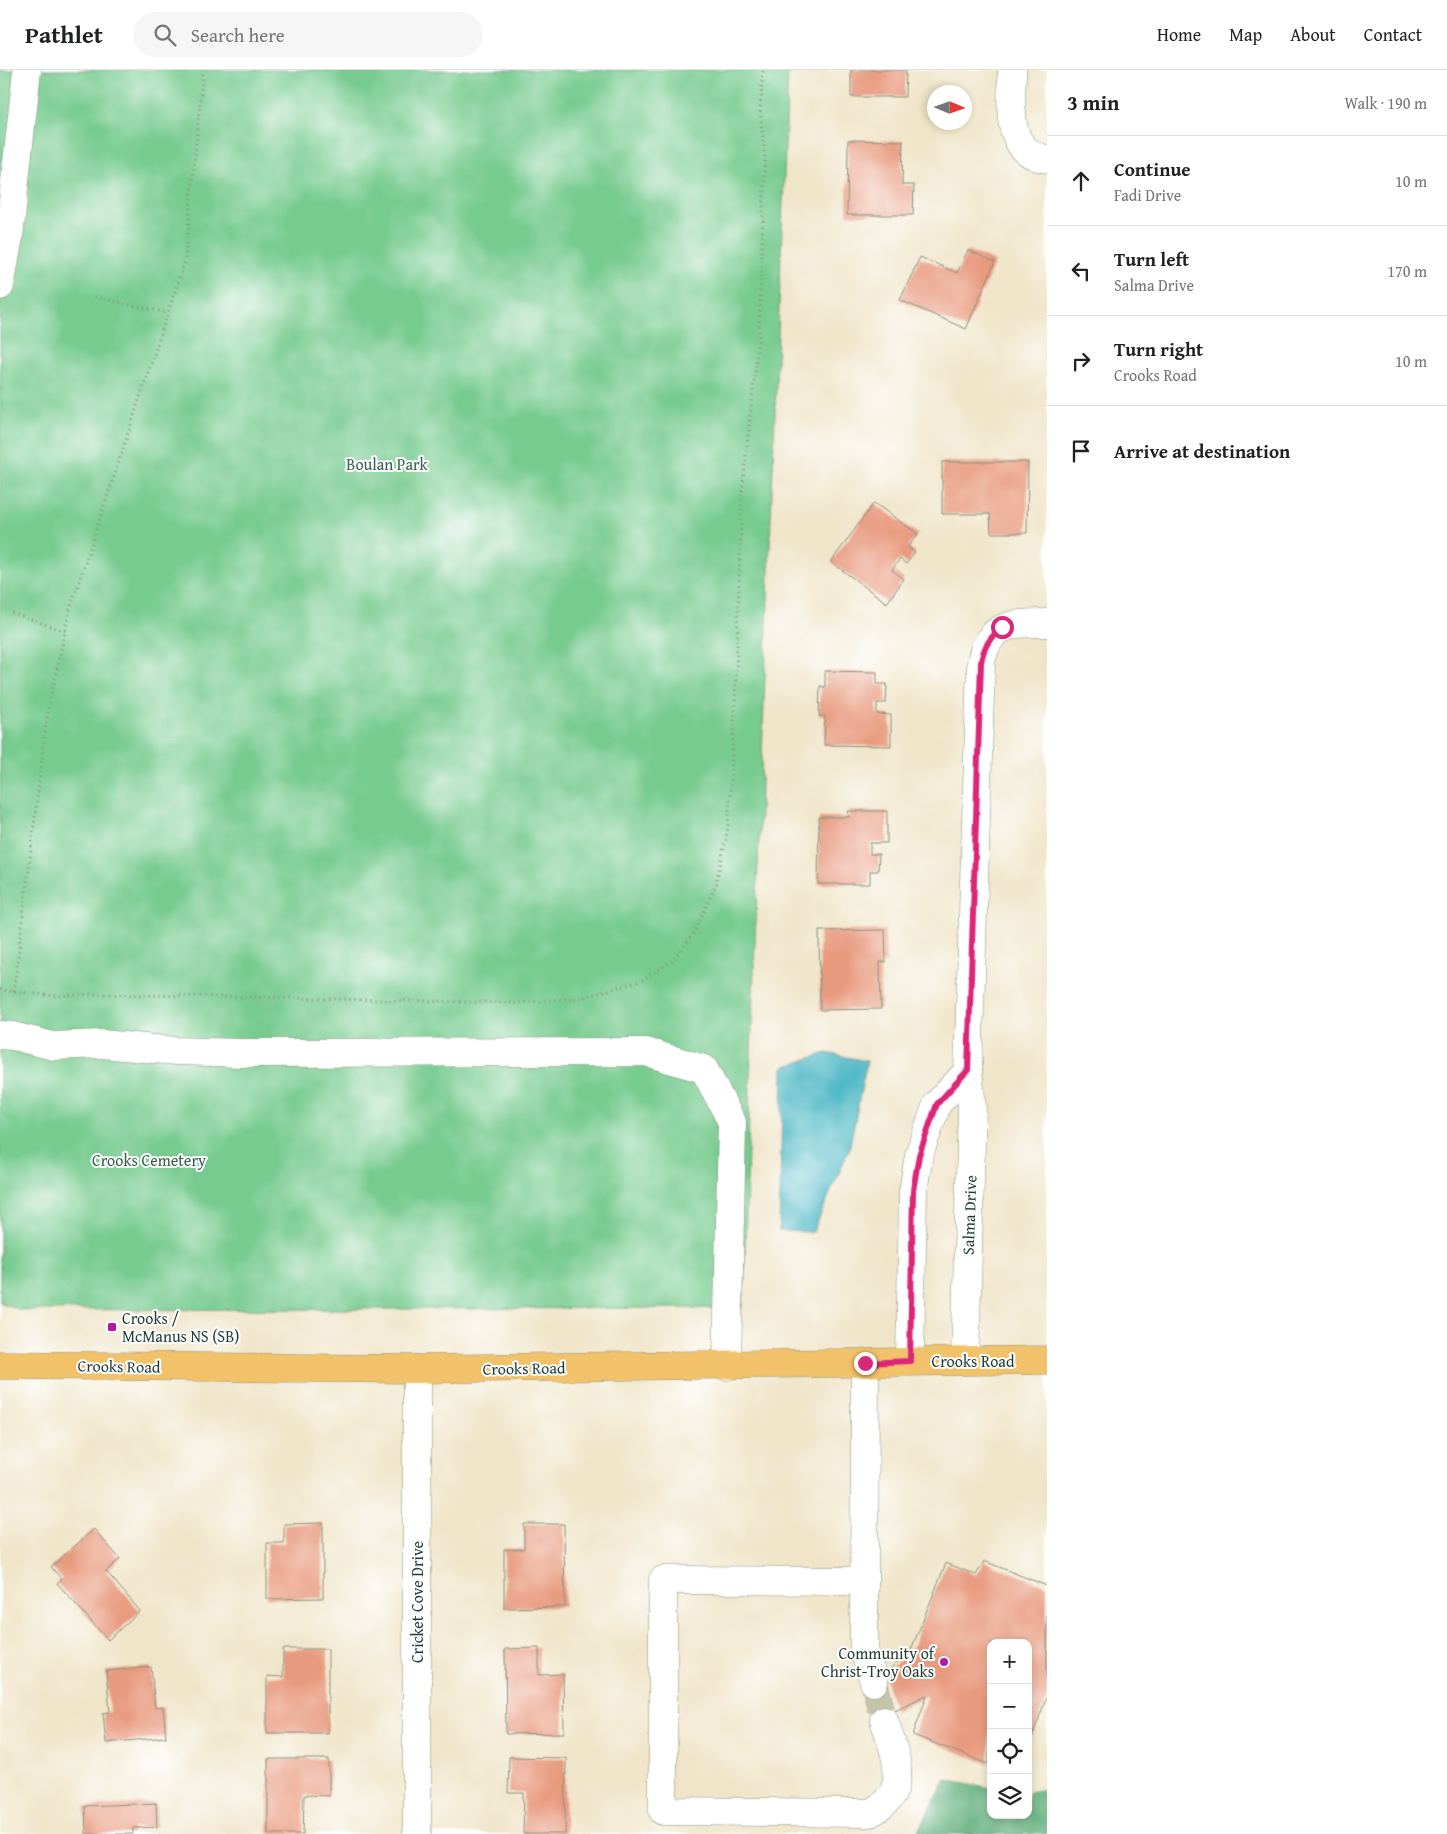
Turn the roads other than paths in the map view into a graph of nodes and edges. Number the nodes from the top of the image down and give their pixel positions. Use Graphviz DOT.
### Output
graph roads {
  1 [pos="27,70"];
  2 [pos="1012,70"];
  3 [pos="1047,160"];
  4 [pos="0,286"];
  5 [pos="1047,624"];
  6 [pos="0,1035"];
  7 [pos="968,1070"];
  8 [pos="965,1360"];
  9 [pos="1047,1360"];
  10 [pos="910,1361"];
  11 [pos="865,1363"];
  12 [pos="0,1365"];
  13 [pos="727,1366"];
  14 [pos="417,1369"];
  15 [pos="864,1581"];
  16 [pos="874,1682"];
  17 [pos="884,1720"];
  18 [pos="417,1834"];
  1 -- 4 [label="street"];
  2 -- 3 [label="street"];
  5 -- 7 [label="street, Salma Drive"];
  6 -- 13 [label="street"];
  7 -- 8 [label="street, Salma Drive"];
  7 -- 10 [label="street"];
  8 -- 9 [label="main road, Crooks Road"];
  8 -- 10 [label="main road, Crooks Road"];
  10 -- 11 [label="main road, Crooks Road"];
  11 -- 13 [label="main road, Crooks Road"];
  11 -- 15 [label="street"];
  12 -- 14 [label="main road, Crooks Road"];
  13 -- 14 [label="main road, Crooks Road"];
  14 -- 18 [label="street, Cricket Cove Drive"];
  15 -- 16 [label="street"];
  15 -- 17 [label="street"];
}
